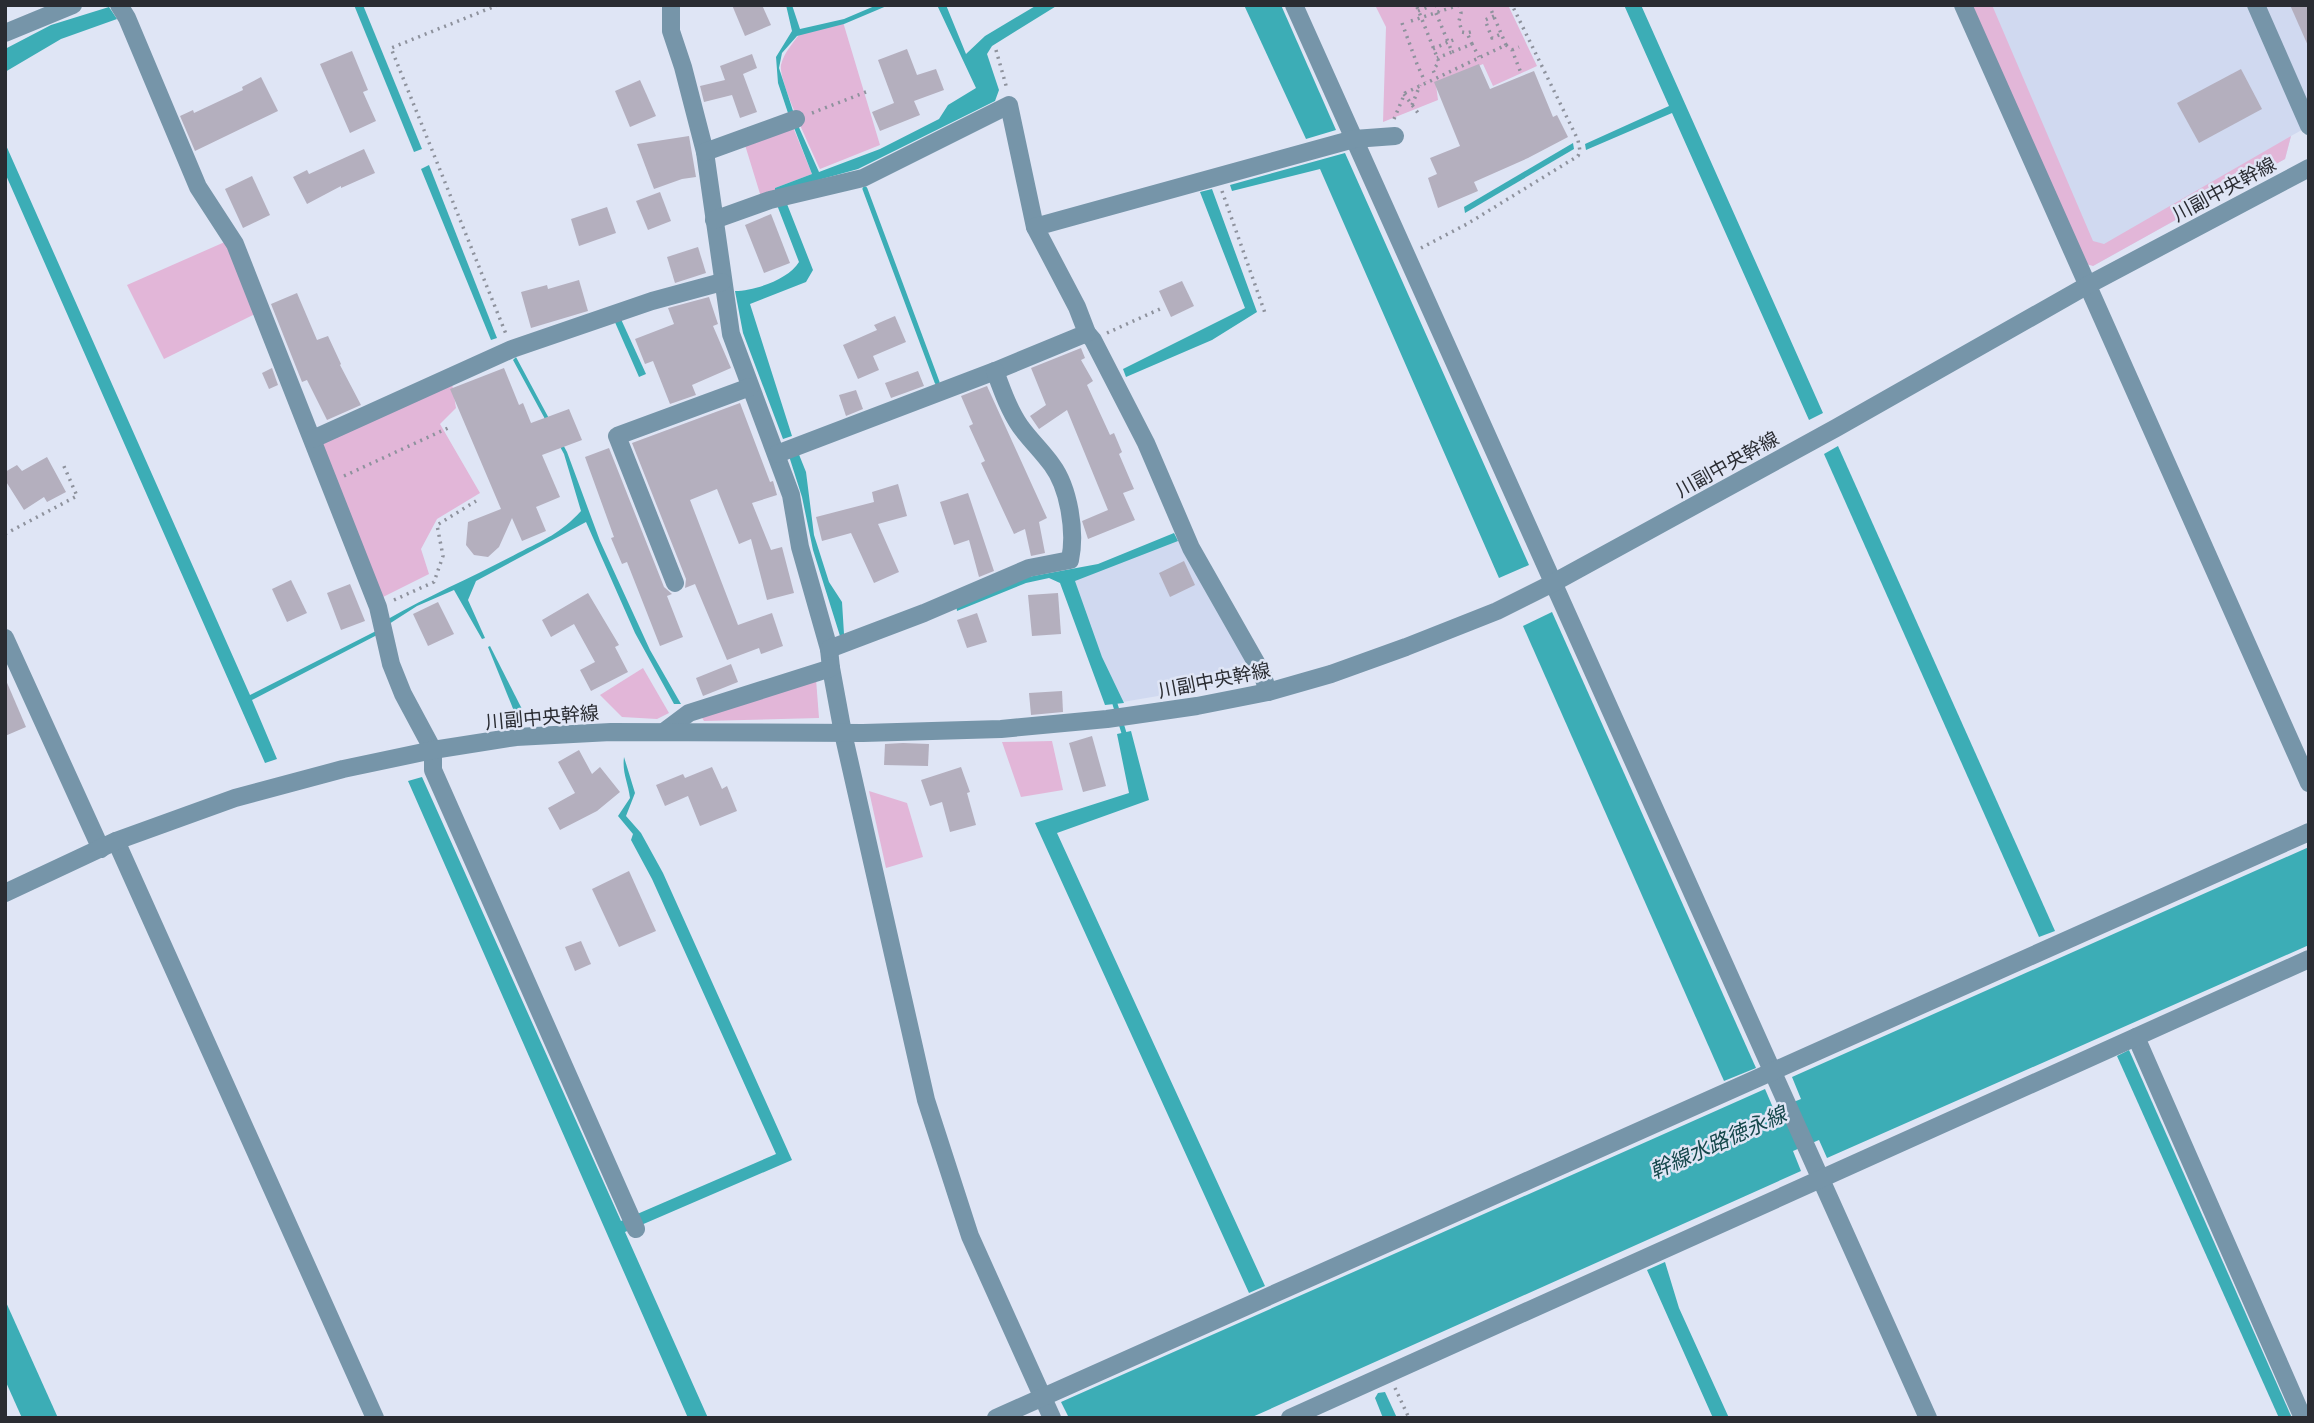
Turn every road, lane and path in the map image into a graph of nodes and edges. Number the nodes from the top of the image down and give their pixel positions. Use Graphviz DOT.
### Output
graph roads {
  1 [pos="73,5"];
  2 [pos="120,5"];
  3 [pos="498,5"];
  4 [pos="671,5"];
  5 [pos="1294,5"];
  6 [pos="1436,5"];
  7 [pos="1459,5"];
  8 [pos="1489,5"];
  9 [pos="1512,5"];
  10 [pos="1963,5"];
  11 [pos="2256,5"];
  12 [pos="1428,7"];
  13 [pos="1447,7"];
  14 [pos="1437,13"];
  15 [pos="1494,16"];
  16 [pos="1421,18"];
  17 [pos="1411,21"];
  18 [pos="1402,23"];
  19 [pos="1474,31"];
  20 [pos="5,33"];
  21 [pos="1468,33"];
  22 [pos="1502,34"];
  23 [pos="1456,39"];
  24 [pos="1448,42"];
  25 [pos="1472,44"];
  26 [pos="1506,45"];
  27 [pos="1519,47"];
  28 [pos="1433,49"];
  29 [pos="1511,50"];
  30 [pos="996,51"];
  31 [pos="1452,52"];
  32 [pos="1479,57"];
  33 [pos="1437,58"];
  34 [pos="1521,73"];
  35 [pos="1436,77"];
  36 [pos="1426,82"];
  37 [pos="1420,85"];
  38 [pos="866,92"];
  39 [pos="1404,94"];
  40 [pos="1009,104"];
  41 [pos="1412,105"];
  42 [pos="1418,113"];
  43 [pos="796,119"];
  44 [pos="2309,126"];
  45 [pos="1391,137"];
  46 [pos="1354,139"];
  47 [pos="705,152"];
  48 [pos="2309,168"];
  49 [pos="1217,176"];
  50 [pos="714,220"];
  51 [pos="1035,227"];
  52 [pos="1407,256"];
  53 [pos="722,282"];
  54 [pos="2088,285"];
  55 [pos="1160,309"];
  56 [pos="1265,313"];
  57 [pos="1090,337"];
  58 [pos="512,349"];
  59 [pos="995,371"];
  60 [pos="750,387"];
  61 [pos="448,428"];
  62 [pos="313,439"];
  63 [pos="777,454"];
  64 [pos="63,464"];
  65 [pos="330,483"];
  66 [pos="475,501"];
  67 [pos="5,534"];
  68 [pos="675,583"];
  69 [pos="1553,583"];
  70 [pos="378,607"];
  71 [pos="5,638"];
  72 [pos="829,649"];
  73 [pos="831,668"];
  74 [pos="1268,692"];
  75 [pos="665,731"];
  76 [pos="844,733"];
  77 [pos="433,750"];
  78 [pos="2309,783"];
  79 [pos="2309,832"];
  80 [pos="109,845"];
  81 [pos="5,893"];
  82 [pos="2309,959"];
  83 [pos="2136,1037"];
  84 [pos="1773,1071"];
  85 [pos="1821,1180"];
  86 [pos="632,1221"];
  87 [pos="1389,1374"];
  88 [pos="1041,1398"];
  89 [pos="375,1418"];
  90 [pos="996,1418"];
  91 [pos="1052,1418"];
  92 [pos="1290,1418"];
  93 [pos="1409,1418"];
  94 [pos="1928,1418"];
  95 [pos="2303,1418"];
  1 -- 20 [label="street"];
  2 -- 62 [label="street"];
  3 -- 58 [label="path"];
  4 -- 47 [label="street"];
  5 -- 46 [label="street"];
  6 -- 14 [label="path"];
  7 -- 13 [label="path"];
  7 -- 21 [label="path"];
  8 -- 15 [label="path"];
  9 -- 52 [label="path"];
  10 -- 54 [label="street"];
  11 -- 44 [label="street"];
  12 -- 16 [label="path"];
  13 -- 14 [label="path"];
  14 -- 16 [label="path"];
  14 -- 24 [label="path"];
  15 -- 22 [label="path"];
  15 -- 22 [label="path"];
  16 -- 17 [label="path"];
  16 -- 28 [label="path"];
  18 -- 36 [label="path"];
  19 -- 21 [label="path"];
  21 -- 25 [label="path"];
  22 -- 26 [label="path"];
  23 -- 24 [label="path"];
  24 -- 28 [label="path"];
  24 -- 31 [label="path"];
  25 -- 31 [label="path"];
  25 -- 32 [label="path"];
  26 -- 29 [label="path"];
  26 -- 32 [label="path"];
  27 -- 29 [label="path"];
  28 -- 33 [label="path"];
  29 -- 34 [label="path"];
  30 -- 40 [label="path"];
  31 -- 33 [label="path"];
  32 -- 35 [label="path"];
  33 -- 35 [label="path"];
  35 -- 36 [label="path"];
  36 -- 37 [label="path"];
  37 -- 39 [label="path"];
  37 -- 41 [label="path"];
  38 -- 43 [label="path"];
  39 -- 41 [label="path"];
  39 -- 45 [label="path"];
  40 -- 50 [label="street"];
  40 -- 51 [label="street"];
  41 -- 42 [label="path"];
  43 -- 47 [label="street"];
  45 -- 46 [label="street"];
  46 -- 49 [label="street"];
  46 -- 52 [label="street"];
  47 -- 50 [label="street"];
  48 -- 54 [label="street, 川副中央幹線"];
  49 -- 51 [label="street"];
  49 -- 56 [label="path"];
  50 -- 53 [label="street"];
  51 -- 57 [label="street"];
  52 -- 69 [label="street"];
  53 -- 58 [label="street"];
  53 -- 60 [label="street"];
  54 -- 69 [label="street, 川副中央幹線"];
  54 -- 78 [label="street"];
  55 -- 57 [label="path"];
  57 -- 59 [label="street"];
  57 -- 74 [label="street"];
  58 -- 62 [label="street"];
  59 -- 63 [label="street"];
  59 -- 72 [label="street"];
  60 -- 63 [label="street"];
  60 -- 68 [label="street"];
  61 -- 65 [label="path"];
  62 -- 65 [label="street"];
  63 -- 72 [label="street"];
  64 -- 67 [label="path"];
  65 -- 70 [label="street"];
  66 -- 70 [label="path"];
  69 -- 74 [label="street, 川副中央幹線"];
  69 -- 84 [label="street"];
  70 -- 77 [label="street"];
  71 -- 80 [label="street"];
  72 -- 73 [label="street"];
  73 -- 75 [label="street"];
  73 -- 76 [label="street"];
  74 -- 76 [label="street, 川副中央幹線"];
  75 -- 76 [label="street, 川副中央幹線"];
  75 -- 77 [label="street, 川副中央幹線"];
  76 -- 88 [label="street"];
  77 -- 80 [label="street, 川副中央幹線"];
  77 -- 86 [label="street"];
  79 -- 84 [label="street"];
  80 -- 81 [label="street, 川副中央幹線"];
  80 -- 89 [label="street"];
  82 -- 83 [label="street"];
  83 -- 85 [label="street"];
  83 -- 95 [label="street"];
  84 -- 85 [label="street"];
  84 -- 88 [label="street"];
  85 -- 87 [label="street"];
  85 -- 94 [label="street"];
  87 -- 92 [label="street"];
  87 -- 93 [label="path"];
  88 -- 90 [label="street"];
  88 -- 91 [label="street"];
}
